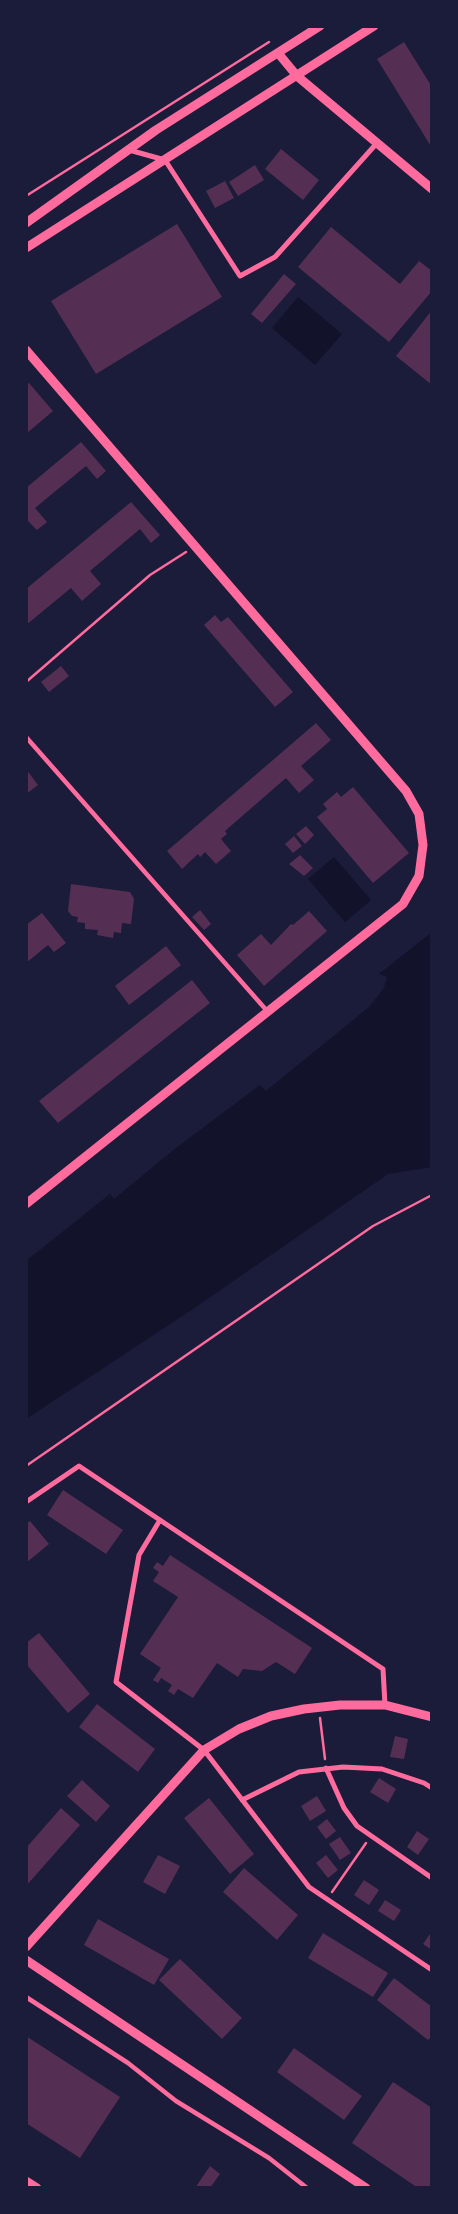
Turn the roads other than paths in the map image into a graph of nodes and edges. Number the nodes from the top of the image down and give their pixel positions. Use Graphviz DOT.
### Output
graph roads {
  1 [pos="320,26"];
  2 [pos="374,26"];
  3 [pos="278,53"];
  4 [pos="297,76"];
  5 [pos="376,143"];
  6 [pos="129,150"];
  7 [pos="165,160"];
  8 [pos="432,189"];
  9 [pos="26,223"];
  10 [pos="26,248"];
  11 [pos="26,350"];
  12 [pos="26,737"];
  13 [pos="268,1012"];
  14 [pos="26,1204"];
  15 [pos="26,1502"];
  16 [pos="160,1520"];
  17 [pos="385,1705"];
  18 [pos="432,1718"];
  19 [pos="204,1750"];
  20 [pos="326,1768"];
  21 [pos="432,1788"];
  22 [pos="242,1800"];
  23 [pos="432,1878"];
  24 [pos="26,1947"];
  25 [pos="26,1960"];
  26 [pos="432,1970"];
  27 [pos="26,1997"];
  28 [pos="26,2181"];
  29 [pos="37,2188"];
  30 [pos="307,2188"];
  31 [pos="366,2188"];
  1 -- 3 [label="street"];
  2 -- 4 [label="street"];
  3 -- 4 [label="street"];
  3 -- 6 [label="street"];
  4 -- 5 [label="street"];
  4 -- 7 [label="street"];
  5 -- 7 [label="street"];
  5 -- 8 [label="street"];
  6 -- 7 [label="street"];
  6 -- 9 [label="street"];
  7 -- 10 [label="street"];
  11 -- 13 [label="street"];
  12 -- 13 [label="street"];
  13 -- 14 [label="street"];
  15 -- 16 [label="street"];
  16 -- 17 [label="street"];
  16 -- 19 [label="street"];
  17 -- 18 [label="street"];
  17 -- 19 [label="street"];
  19 -- 22 [label="street"];
  19 -- 24 [label="street"];
  20 -- 21 [label="street"];
  20 -- 22 [label="street"];
  20 -- 23 [label="street"];
  22 -- 26 [label="street"];
  25 -- 31 [label="street"];
  27 -- 30 [label="street"];
  28 -- 29 [label="street"];
}
